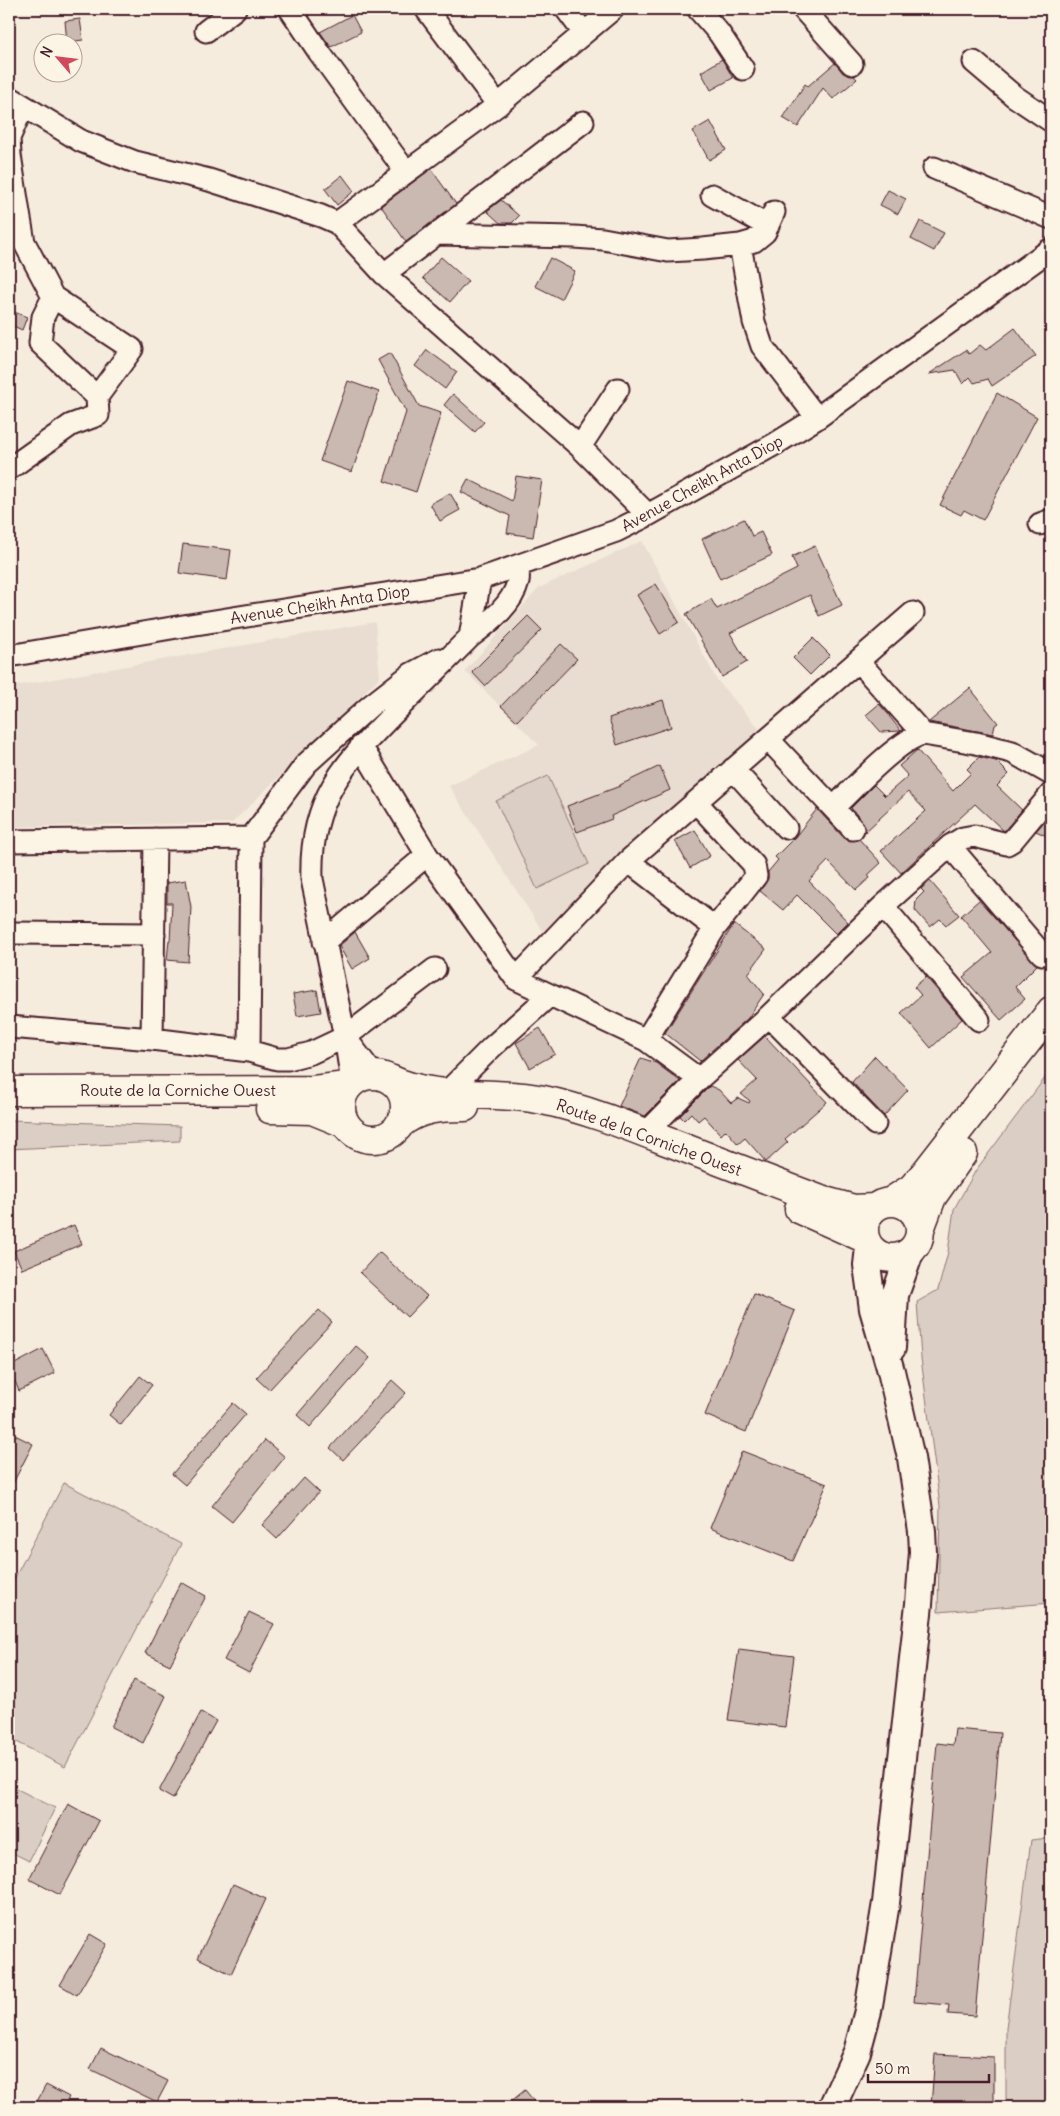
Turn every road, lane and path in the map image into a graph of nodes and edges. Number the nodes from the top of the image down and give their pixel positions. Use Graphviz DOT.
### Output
graph roads {
  1 [pos="236,9"];
  2 [pos="290,9"];
  3 [pos="426,9"];
  4 [pos="566,9"];
  5 [pos="613,9"];
  6 [pos="698,9"];
  7 [pos="803,9"];
  8 [pos="206,30"];
  9 [pos="584,33"];
  10 [pos="974,62"];
  11 [pos="852,64"];
  12 [pos="743,69"];
  13 [pos="16,101"];
  14 [pos="498,105"];
  15 [pos="1051,121"];
  16 [pos="583,122"];
  17 [pos="934,168"];
  18 [pos="406,172"];
  19 [pos="712,195"];
  20 [pos="1051,218"];
  21 [pos="337,223"];
  22 [pos="436,234"];
  23 [pos="740,245"];
  24 [pos="1051,249"];
  25 [pos="384,274"];
  26 [pos="54,297"];
  27 [pos="618,389"];
  28 [pos="97,397"];
  29 [pos="816,418"];
  30 [pos="580,447"];
  31 [pos="9,469"];
  32 [pos="648,515"];
  33 [pos="518,566"];
  34 [pos="480,579"];
  35 [pos="913,613"];
  36 [pos="470,636"];
  37 [pos="453,654"];
  38 [pos="9,656"];
  39 [pos="858,662"];
  40 [pos="923,734"];
  41 [pos="768,739"];
  42 [pos="361,746"];
  43 [pos="733,770"];
  44 [pos="1051,774"];
  45 [pos="1051,794"];
  46 [pos="696,802"];
  47 [pos="833,808"];
  48 [pos="786,828"];
  49 [pos="853,829"];
  50 [pos="251,838"];
  51 [pos="155,839"];
  52 [pos="9,841"];
  53 [pos="950,846"];
  54 [pos="427,856"];
  55 [pos="628,861"];
  56 [pos="883,906"];
  57 [pos="714,928"];
  58 [pos="9,933"];
  59 [pos="154,934"];
  60 [pos="324,942"];
  61 [pos="1042,954"];
  62 [pos="436,969"];
  63 [pos="516,979"];
  64 [pos="550,995"];
  65 [pos="1051,1012"];
  66 [pos="769,1016"];
  67 [pos="979,1020"];
  68 [pos="9,1027"];
  69 [pos="346,1037"];
  70 [pos="152,1039"];
  71 [pos="646,1040"];
  72 [pos="1051,1041"];
  73 [pos="249,1051"];
  74 [pos="699,1079"];
  75 [pos="365,1080"];
  76 [pos="9,1091"];
  77 [pos="447,1092"];
  78 [pos="9,1108"];
  79 [pos="344,1123"];
  80 [pos="875,1124"];
  81 [pos="399,1125"];
  82 [pos="646,1133"];
  83 [pos="882,1205"];
  84 [pos="915,1241"];
  85 [pos="866,1243"];
  86 [pos="891,1371"];
  87 [pos="832,2107"];
  1 -- 8 [label="street"];
  2 -- 18 [label="street"];
  3 -- 14 [label="street"];
  4 -- 9 [label="street"];
  5 -- 9 [label="street"];
  6 -- 12 [label="street"];
  7 -- 11 [label="street"];
  9 -- 14 [label="street"];
  10 -- 15 [label="street"];
  13 -- 21 [label="street"];
  13 -- 26 [label="street"];
  14 -- 18 [label="street"];
  16 -- 22 [label="street"];
  17 -- 20 [label="street"];
  18 -- 21 [label="street"];
  19 -- 23 [label="street"];
  21 -- 25 [label="street"];
  22 -- 23 [label="street"];
  22 -- 25 [label="street"];
  23 -- 29 [label="street"];
  24 -- 29 [label="street, Avenue Cheikh Anta Diop"];
  25 -- 30 [label="street"];
  26 -- 28 [label="street"];
  26 -- 28 [label="street"];
  27 -- 30 [label="street"];
  28 -- 31 [label="street"];
  29 -- 32 [label="street, Avenue Cheikh Anta Diop"];
  30 -- 32 [label="street"];
  32 -- 33 [label="street, Avenue Cheikh Anta Diop"];
  33 -- 34 [label="street, Avenue Cheikh Anta Diop"];
  33 -- 36 [label="street"];
  34 -- 36 [label="street"];
  34 -- 38 [label="street, Avenue Cheikh Anta Diop"];
  35 -- 39 [label="street"];
  36 -- 37 [label="street"];
  37 -- 42 [label="street"];
  37 -- 50 [label="street"];
  39 -- 40 [label="street"];
  39 -- 41 [label="street"];
  40 -- 44 [label="street"];
  40 -- 47 [label="street"];
  41 -- 43 [label="street"];
  41 -- 47 [label="street"];
  42 -- 54 [label="street"];
  42 -- 60 [label="street"];
  43 -- 46 [label="street"];
  43 -- 48 [label="street"];
  45 -- 53 [label="street"];
  46 -- 55 [label="street"];
  46 -- 57 [label="street"];
  47 -- 49 [label="street"];
  50 -- 51 [label="street"];
  50 -- 73 [label="street"];
  51 -- 52 [label="street"];
  51 -- 59 [label="street"];
  53 -- 56 [label="street"];
  53 -- 61 [label="street"];
  54 -- 60 [label="street"];
  54 -- 63 [label="street"];
  55 -- 57 [label="street"];
  55 -- 63 [label="street"];
  56 -- 66 [label="street"];
  56 -- 67 [label="street"];
  57 -- 71 [label="street"];
  58 -- 59 [label="street"];
  59 -- 70 [label="street"];
  60 -- 69 [label="street"];
  62 -- 69 [label="street"];
  63 -- 64 [label="street"];
  64 -- 71 [label="street"];
  64 -- 77 [label="street"];
  65 -- 83 [label="highway"];
  66 -- 74 [label="street"];
  66 -- 80 [label="street"];
  68 -- 70 [label="street"];
  69 -- 73 [label="street"];
  69 -- 75 [label="street"];
  70 -- 73 [label="street"];
  71 -- 74 [label="street"];
  72 -- 84 [label="highway"];
  74 -- 82 [label="street"];
  75 -- 76 [label="highway, Route de la Corniche Ouest"];
  75 -- 77 [label="highway, Route de la Corniche Ouest"];
  75 -- 79 [label="highway"];
  75 -- 81 [label="highway"];
  77 -- 82 [label="highway, Route de la Corniche Ouest"];
  78 -- 79 [label="highway, Route de la Corniche Ouest"];
  79 -- 81 [label="highway"];
  81 -- 85 [label="highway, Route de la Corniche Ouest"];
  82 -- 83 [label="highway, Route de la Corniche Ouest"];
  83 -- 84 [label="highway"];
  83 -- 85 [label="highway"];
  84 -- 85 [label="highway"];
  84 -- 86 [label="main road"];
  85 -- 86 [label="main road"];
  86 -- 87 [label="main road"];
}
